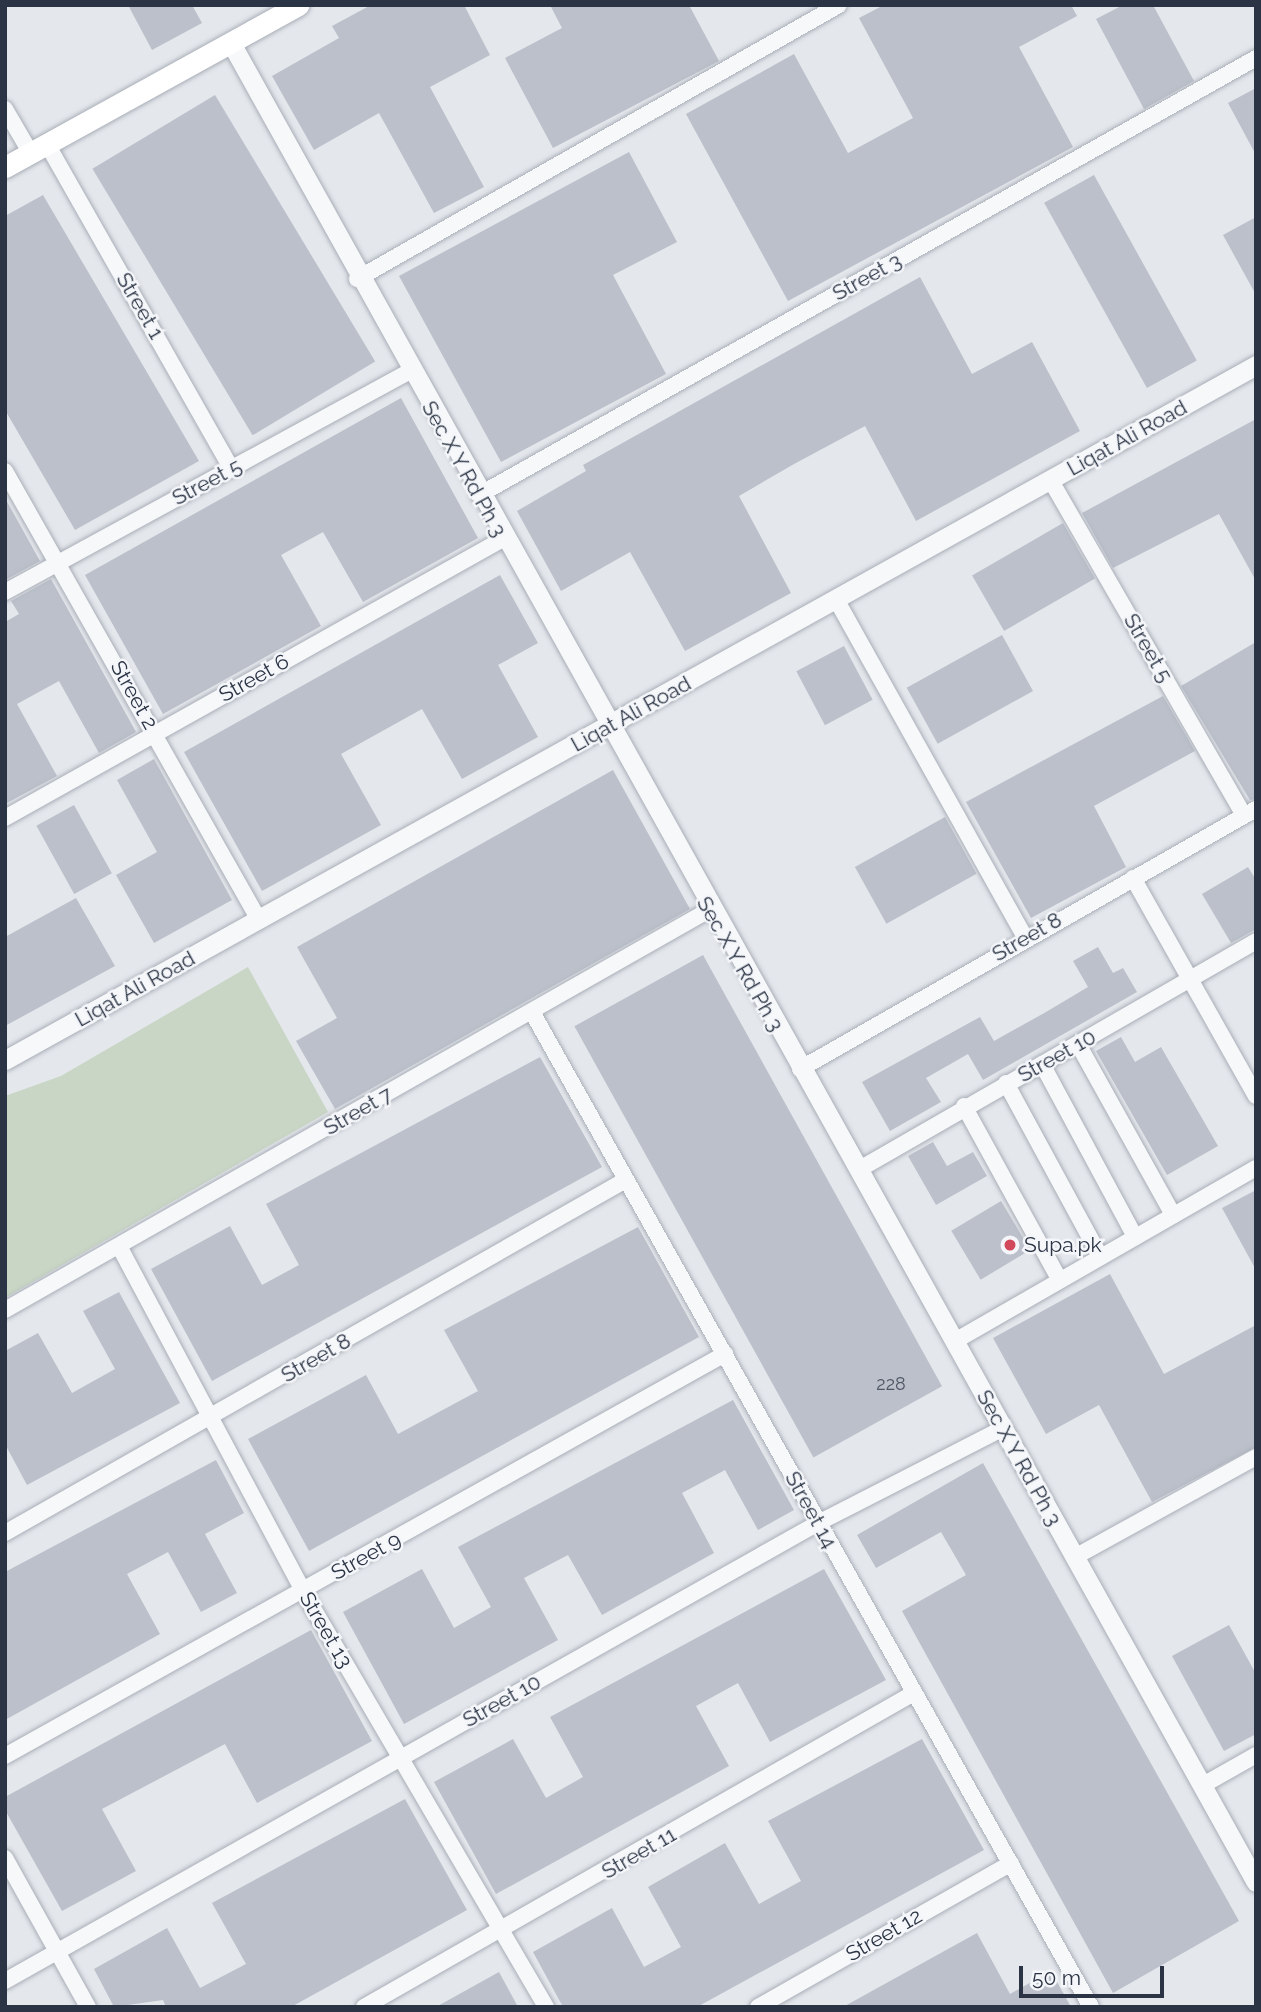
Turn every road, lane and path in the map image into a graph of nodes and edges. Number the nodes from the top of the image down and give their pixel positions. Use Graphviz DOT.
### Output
graph roads {
  1 [pos="298,5"];
  2 [pos="839,5"];
  3 [pos="231,43"];
  4 [pos="1256,58"];
  5 [pos="5,109"];
  6 [pos="39,148"];
  7 [pos="5,167"];
  8 [pos="357,279"];
  9 [pos="1256,365"];
  10 [pos="409,372"];
  11 [pos="232,469"];
  12 [pos="5,471"];
  13 [pos="1051,481"];
  14 [pos="479,495"];
  15 [pos="503,539"];
  16 [pos="59,561"];
  17 [pos="5,592"];
  18 [pos="837,601"];
  19 [pos="607,727"];
  20 [pos="155,733"];
  21 [pos="1250,812"];
  22 [pos="5,818"];
  23 [pos="1133,878"];
  24 [pos="709,910"];
  25 [pos="259,920"];
  26 [pos="1026,938"];
  27 [pos="1256,941"];
  28 [pos="1189,981"];
  29 [pos="532,1012"];
  30 [pos="1078,1044"];
  31 [pos="5,1060"];
  32 [pos="1042,1064"];
  33 [pos="800,1069"];
  34 [pos="1006,1083"];
  35 [pos="1256,1096"];
  36 [pos="964,1106"];
  37 [pos="1256,1168"];
  38 [pos="858,1170"];
  39 [pos="624,1181"];
  40 [pos="1173,1215"];
  41 [pos="1135,1237"];
  42 [pos="119,1246"];
  43 [pos="1100,1256"];
  44 [pos="1059,1279"];
  45 [pos="5,1310"];
  46 [pos="955,1341"];
  47 [pos="725,1354"];
  48 [pos="209,1419"];
  49 [pos="1002,1429"];
  50 [pos="1256,1457"];
  51 [pos="818,1524"];
  52 [pos="5,1533"];
  53 [pos="1075,1557"];
  54 [pos="303,1591"];
  55 [pos="912,1694"];
  56 [pos="1256,1755"];
  57 [pos="5,1756"];
  58 [pos="400,1758"];
  59 [pos="1203,1785"];
  60 [pos="5,1858"];
  61 [pos="1011,1863"];
  62 [pos="1256,1882"];
  63 [pos="504,1932"];
  64 [pos="57,1953"];
  65 [pos="5,1981"];
  66 [pos="88,2007"];
  67 [pos="364,2007"];
  68 [pos="546,2007"];
  69 [pos="758,2007"];
  70 [pos="1091,2007"];
  1 -- 3 [label="main road"];
  2 -- 8 [label="street"];
  3 -- 6 [label="main road"];
  3 -- 8 [label="street, Sec X Y Rd Ph 3"];
  4 -- 14 [label="street, Street 3"];
  5 -- 6 [label="street, Street 1"];
  6 -- 7 [label="main road"];
  6 -- 11 [label="street, Street 1"];
  8 -- 10 [label="street, Sec X Y Rd Ph 3"];
  9 -- 13 [label="street, Liqat Ali Road"];
  10 -- 11 [label="street, Street 5"];
  10 -- 14 [label="street, Sec X Y Rd Ph 3"];
  11 -- 16 [label="street, Street 5"];
  12 -- 16 [label="street, Street 2"];
  13 -- 18 [label="street, Liqat Ali Road"];
  13 -- 21 [label="street, Street 5"];
  14 -- 15 [label="street, Sec X Y Rd Ph 3"];
  15 -- 19 [label="street, Sec X Y Rd Ph 3"];
  15 -- 20 [label="street, Street 6"];
  16 -- 17 [label="street, Street 5"];
  16 -- 20 [label="street, Street 2"];
  18 -- 19 [label="street, Liqat Ali Road"];
  18 -- 26 [label="street"];
  19 -- 24 [label="street, Sec X Y Rd Ph 3"];
  19 -- 25 [label="street, Liqat Ali Road"];
  20 -- 22 [label="street, Street 6"];
  20 -- 25 [label="street, Street 2"];
  21 -- 23 [label="street, Street 8"];
  23 -- 26 [label="street, Street 8"];
  23 -- 28 [label="street"];
  24 -- 29 [label="street, Street 7"];
  24 -- 33 [label="street, Sec X Y Rd Ph 3"];
  25 -- 31 [label="street, Liqat Ali Road"];
  26 -- 33 [label="street, Street 8"];
  27 -- 28 [label="street, Street 10"];
  28 -- 30 [label="street, Street 10"];
  28 -- 35 [label="street"];
  29 -- 39 [label="street, Street 14"];
  29 -- 42 [label="street, Street 7"];
  30 -- 32 [label="street, Street 10"];
  30 -- 40 [label="street"];
  32 -- 34 [label="street, Street 10"];
  32 -- 41 [label="street"];
  33 -- 38 [label="street, Sec X Y Rd Ph 3"];
  34 -- 36 [label="street, Street 10"];
  34 -- 43 [label="street"];
  36 -- 38 [label="street, Street 10"];
  36 -- 44 [label="street"];
  37 -- 40 [label="street"];
  38 -- 46 [label="street, Sec X Y Rd Ph 3"];
  39 -- 47 [label="street, Street 14"];
  39 -- 48 [label="street, Street 8"];
  40 -- 41 [label="street"];
  41 -- 43 [label="street"];
  42 -- 45 [label="street, Street 7"];
  42 -- 48 [label="street, Street 13"];
  43 -- 44 [label="street"];
  44 -- 46 [label="street"];
  46 -- 49 [label="street, Sec X Y Rd Ph 3"];
  47 -- 51 [label="street, Street 14"];
  47 -- 54 [label="street, Street 9"];
  48 -- 52 [label="street, Street 8"];
  48 -- 54 [label="street, Street 13"];
  49 -- 51 [label="street, Street 10"];
  49 -- 53 [label="street, Sec X Y Rd Ph 3"];
  50 -- 53 [label="street"];
  51 -- 55 [label="street, Street 14"];
  51 -- 58 [label="street, Street 10"];
  53 -- 59 [label="street, Sec X Y Rd Ph 3"];
  54 -- 57 [label="street, Street 9"];
  54 -- 58 [label="street, Street 13"];
  55 -- 61 [label="street, Street 14"];
  55 -- 63 [label="street, Street 11"];
  56 -- 59 [label="street"];
  58 -- 63 [label="street, Street 13"];
  58 -- 64 [label="street, Street 10"];
  59 -- 62 [label="street, Sec X Y Rd Ph 3"];
  60 -- 64 [label="street"];
  61 -- 69 [label="street, Street 12"];
  61 -- 70 [label="street, Street 14"];
  63 -- 67 [label="street, Street 11"];
  63 -- 68 [label="street, Street 13"];
  64 -- 65 [label="street, Street 10"];
  64 -- 66 [label="street"];
}
